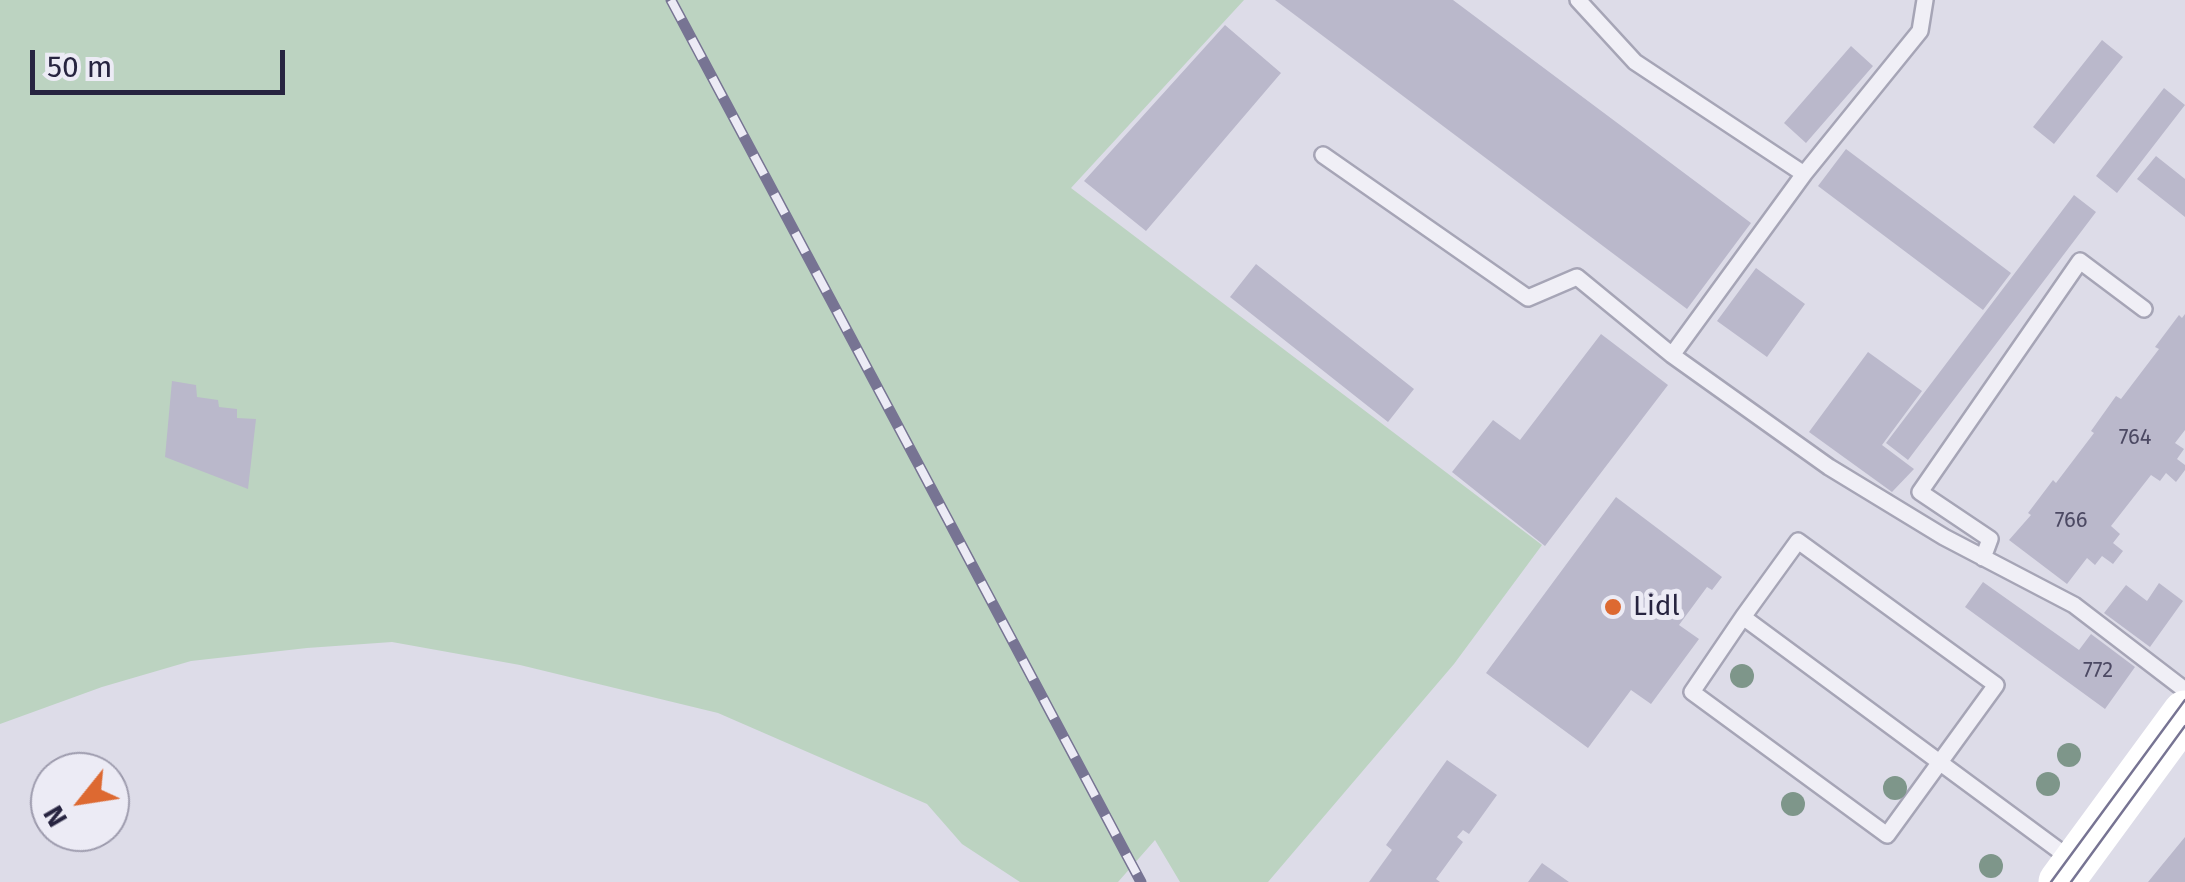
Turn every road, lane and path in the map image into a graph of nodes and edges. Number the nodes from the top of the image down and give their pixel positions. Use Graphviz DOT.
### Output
graph roads {
  1 [pos="1578,0"];
  2 [pos="1925,0"];
  3 [pos="1323,156"];
  4 [pos="1804,174"];
  5 [pos="2144,309"];
  6 [pos="1672,356"];
  7 [pos="1983,558"];
  8 [pos="1744,617"];
  9 [pos="2185,690"];
  10 [pos="2185,713"];
  11 [pos="1942,762"];
  12 [pos="2068,872"];
  1 -- 4 [label="lane"];
  2 -- 4 [label="lane"];
  3 -- 6 [label="lane"];
  4 -- 6 [label="lane"];
  5 -- 7 [label="lane"];
  6 -- 7 [label="lane"];
  7 -- 9 [label="lane"];
  8 -- 11 [label="lane"];
  8 -- 11 [label="lane"];
  8 -- 11 [label="lane"];
  10 -- 12 [label="main road"];
  11 -- 12 [label="lane"];
}
